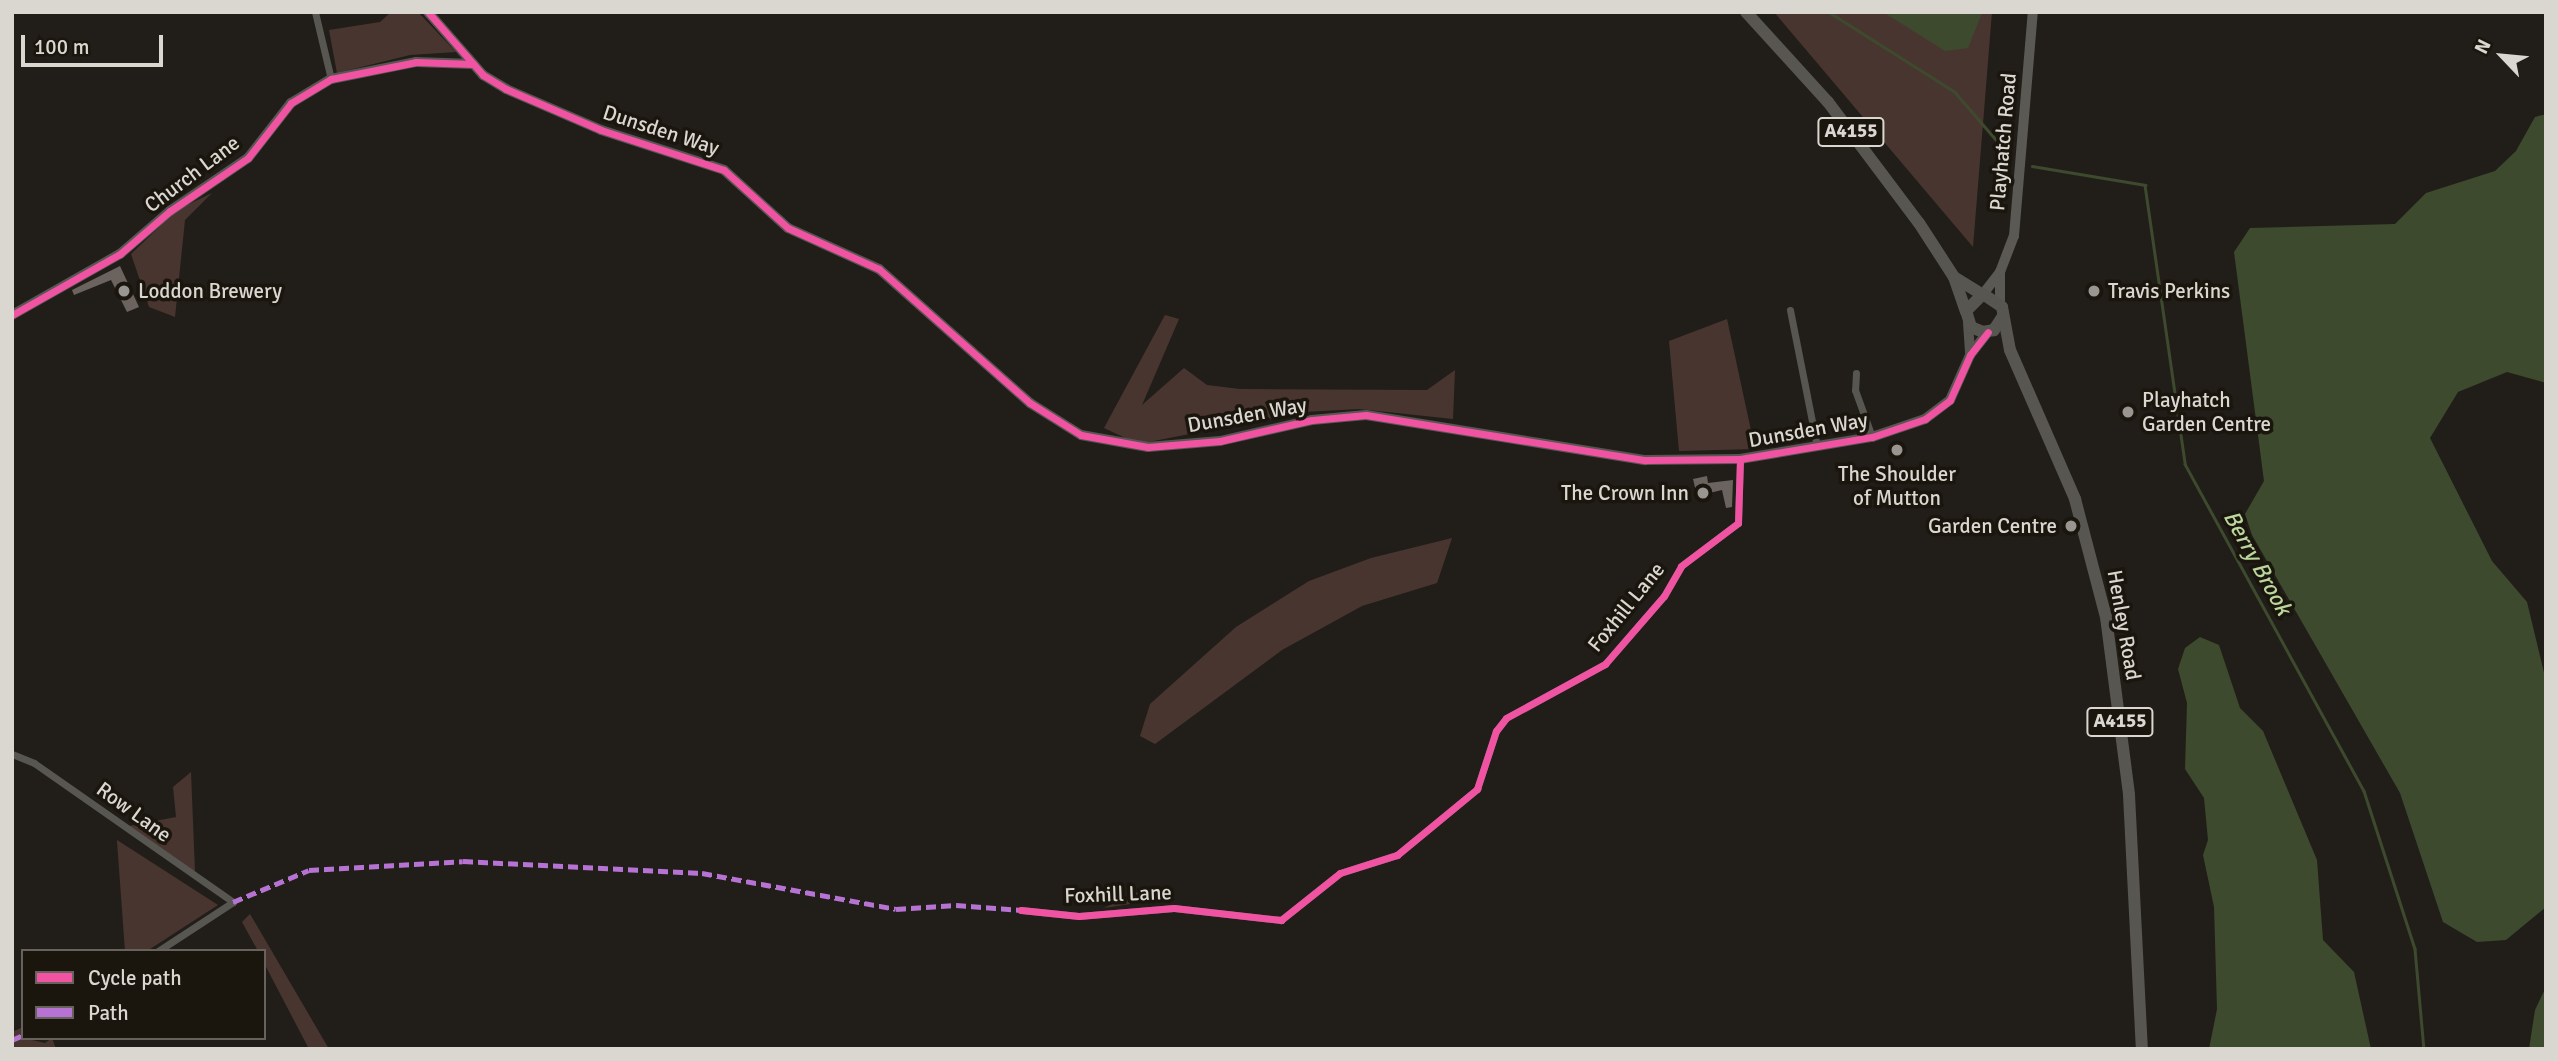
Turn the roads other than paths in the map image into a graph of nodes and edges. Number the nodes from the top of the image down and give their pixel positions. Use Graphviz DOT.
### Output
graph roads {
  1 [pos="315,12"];
  2 [pos="428,12"];
  3 [pos="1746,12"];
  4 [pos="2033,12"];
  5 [pos="473,64"];
  6 [pos="331,79"];
  7 [pos="2000,272"];
  8 [pos="1954,277"];
  9 [pos="1982,294"];
  10 [pos="2000,303"];
  11 [pos="1790,310"];
  12 [pos="12,315"];
  13 [pos="2003,316"];
  14 [pos="1967,317"];
  15 [pos="1988,332"];
  16 [pos="2010,350"];
  17 [pos="1970,355"];
  18 [pos="1856,373"];
  19 [pos="1872,437"];
  20 [pos="1817,446"];
  21 [pos="1740,460"];
  22 [pos="12,754"];
  23 [pos="1021,910"];
  24 [pos="161,949"];
  25 [pos="2142,1049"];
  1 -- 6 [label="street"];
  2 -- 5 [label="street, Dunsden Way"];
  3 -- 8 [label="main road, A4155"];
  4 -- 7 [label="main road, Playhatch Road"];
  5 -- 6 [label="street, Church Lane"];
  5 -- 21 [label="street, Dunsden Way"];
  6 -- 12 [label="street, Church Lane"];
  7 -- 9 [label="main road, Playhatch Road"];
  7 -- 10 [label="main road, Playhatch Road"];
  8 -- 9 [label="main road, A4155"];
  8 -- 14 [label="main road, A4155"];
  9 -- 10 [label="main road"];
  9 -- 14 [label="main road"];
  10 -- 13 [label="main road, Henley Road"];
  11 -- 20 [label="street"];
  13 -- 15 [label="main road"];
  13 -- 16 [label="main road, Henley Road / A4155"];
  14 -- 15 [label="main road, Henley Road"];
  14 -- 17 [label="street, Dunsden Way"];
  15 -- 16 [label="main road, Henley Road / A4155"];
  15 -- 17 [label="street, Dunsden Way"];
  16 -- 25 [label="main road, Henley Road / A4155"];
  17 -- 19 [label="street, Dunsden Way"];
  18 -- 19 [label="street"];
  19 -- 20 [label="street, Dunsden Way"];
  20 -- 21 [label="street, Dunsden Way"];
  21 -- 23 [label="street, Foxhill Lane"];
  22 -- 24 [label="street, Row Lane"];
}
